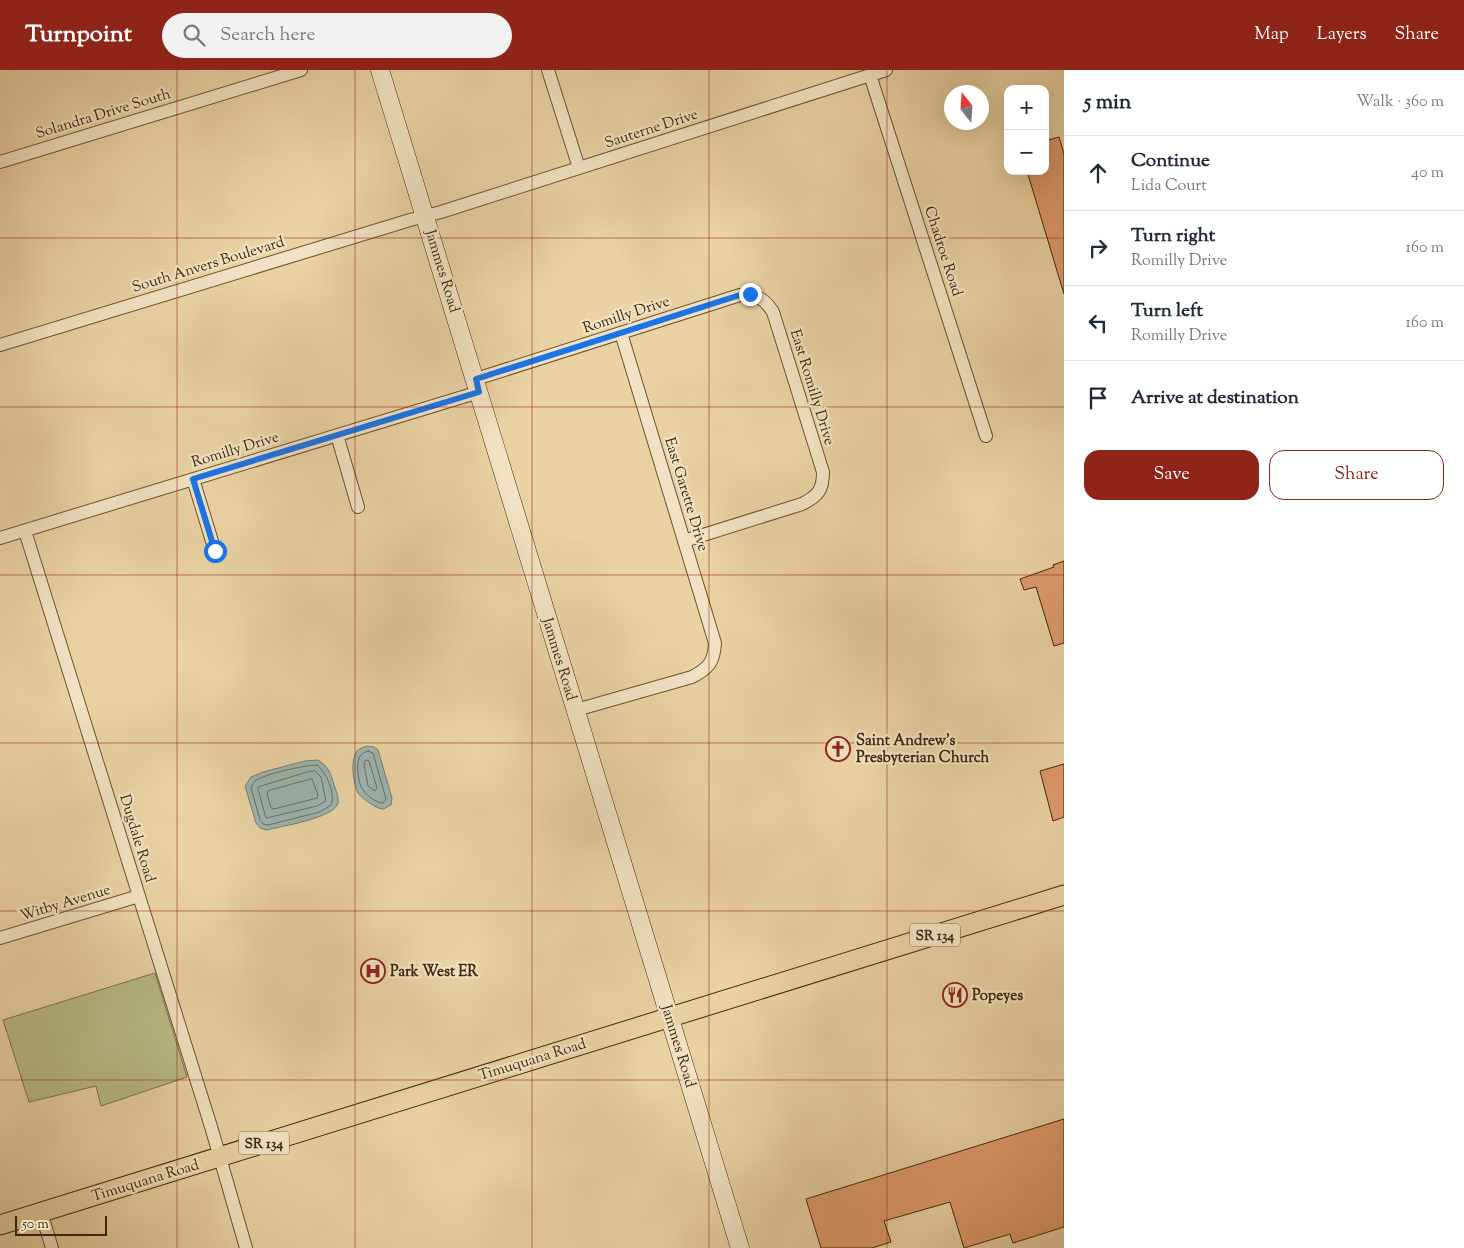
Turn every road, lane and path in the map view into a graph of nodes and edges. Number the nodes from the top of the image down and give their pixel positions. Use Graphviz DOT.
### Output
graph roads {
  1 [pos="301,70"];
  2 [pos="380,70"];
  3 [pos="548,70"];
  4 [pos="886,70"];
  5 [pos="870,75"];
  6 [pos="0,162"];
  7 [pos="579,168"];
  8 [pos="426,216"];
  9 [pos="758,296"];
  10 [pos="621,333"];
  11 [pos="0,345"];
  12 [pos="477,386"];
  13 [pos="336,435"];
  14 [pos="986,436"];
  15 [pos="193,479"];
  16 [pos="358,507"];
  17 [pos="25,531"];
  18 [pos="0,538"];
  19 [pos="684,541"];
  20 [pos="215,551"];
  21 [pos="576,710"];
  22 [pos="1064,895"];
  23 [pos="139,896"];
  24 [pos="0,938"];
  25 [pos="670,1017"];
  26 [pos="220,1156"];
  27 [pos="41,1212"];
  28 [pos="0,1225"];
  29 [pos="52,1248"];
  30 [pos="246,1248"];
  31 [pos="740,1248"];
  1 -- 6 [label="street, Solandra Drive South"];
  2 -- 8 [label="street, Jammes Road"];
  3 -- 7 [label="street"];
  4 -- 5 [label="street, Sauterne Drive"];
  5 -- 7 [label="street, Sauterne Drive"];
  5 -- 14 [label="street, Chadroe Road"];
  7 -- 8 [label="street, Sauterne Drive"];
  8 -- 11 [label="street, South Anvers Boulevard"];
  8 -- 12 [label="street, Jammes Road"];
  9 -- 10 [label="street, Romilly Drive"];
  9 -- 19 [label="street, East Romilly Drive"];
  10 -- 12 [label="street, Romilly Drive"];
  10 -- 19 [label="street, East Garette Drive"];
  12 -- 13 [label="street, Romilly Drive"];
  12 -- 21 [label="street, Jammes Road"];
  13 -- 15 [label="street, Romilly Drive"];
  13 -- 16 [label="street"];
  15 -- 17 [label="street, Romilly Drive"];
  15 -- 20 [label="street"];
  17 -- 18 [label="street, Romilly Drive"];
  17 -- 23 [label="street, Dugdale Road"];
  19 -- 21 [label="street, East Garette Drive"];
  21 -- 25 [label="street, Jammes Road"];
  22 -- 25 [label="main road, Timuquana Road / SR 134"];
  23 -- 24 [label="street, Witby Avenue"];
  23 -- 26 [label="street, Dugdale Road"];
  25 -- 26 [label="main road, Timuquana Road / SR 134"];
  25 -- 31 [label="street, Jammes Road"];
  26 -- 27 [label="main road, Timuquana Road / SR 134"];
  26 -- 30 [label="street, Dugdale Road"];
  27 -- 28 [label="main road, Timuquana Road / SR 134"];
  27 -- 29 [label="street"];
}
